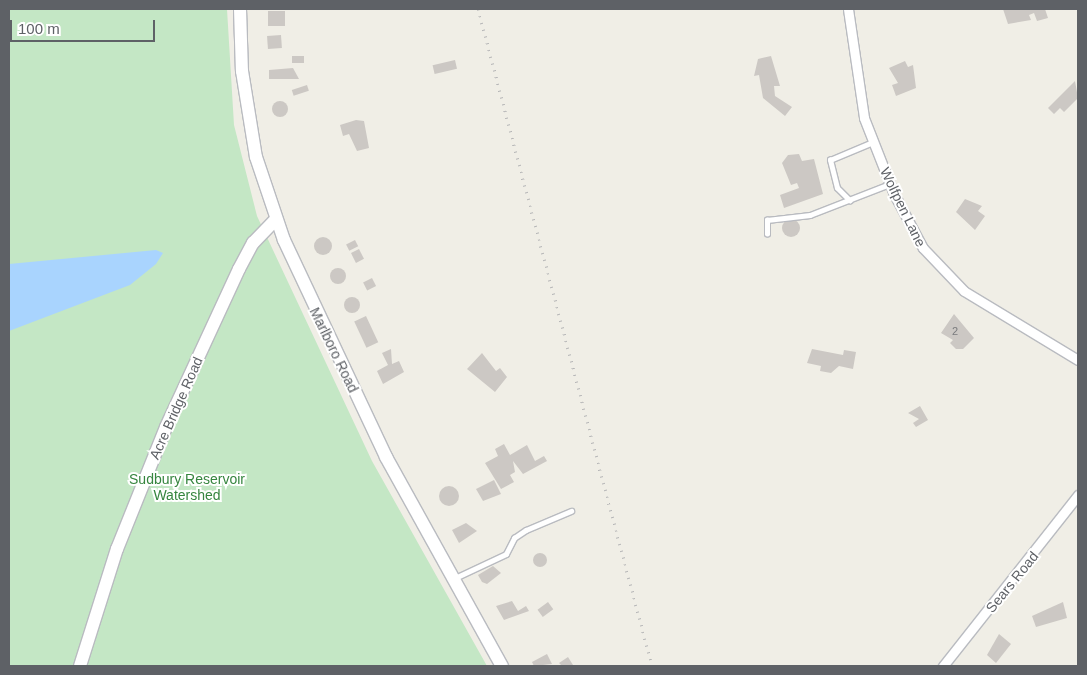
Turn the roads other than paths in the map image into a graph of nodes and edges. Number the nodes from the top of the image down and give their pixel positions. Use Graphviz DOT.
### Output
graph roads {
  1 [pos="240,9"];
  2 [pos="849,12"];
  3 [pos="873,142"];
  4 [pos="890,184"];
  5 [pos="850,201"];
  6 [pos="276,219"];
  7 [pos="767,234"];
  8 [pos="1078,360"];
  9 [pos="1078,495"];
  10 [pos="571,511"];
  11 [pos="451,580"];
  12 [pos="80,666"];
  13 [pos="502,666"];
  14 [pos="943,666"];
  1 -- 6 [label="main road, Marlboro Road"];
  2 -- 3 [label="street, Wolfpen Lane"];
  3 -- 4 [label="street, Wolfpen Lane"];
  3 -- 5 [label="lane"];
  4 -- 5 [label="lane"];
  4 -- 8 [label="street, Wolfpen Lane"];
  5 -- 7 [label="lane"];
  6 -- 11 [label="main road, Marlboro Road"];
  6 -- 12 [label="main road, Acre Bridge Road"];
  9 -- 14 [label="street, Sears Road"];
  10 -- 11 [label="lane"];
  11 -- 13 [label="main road, Marlboro Road"];
}
